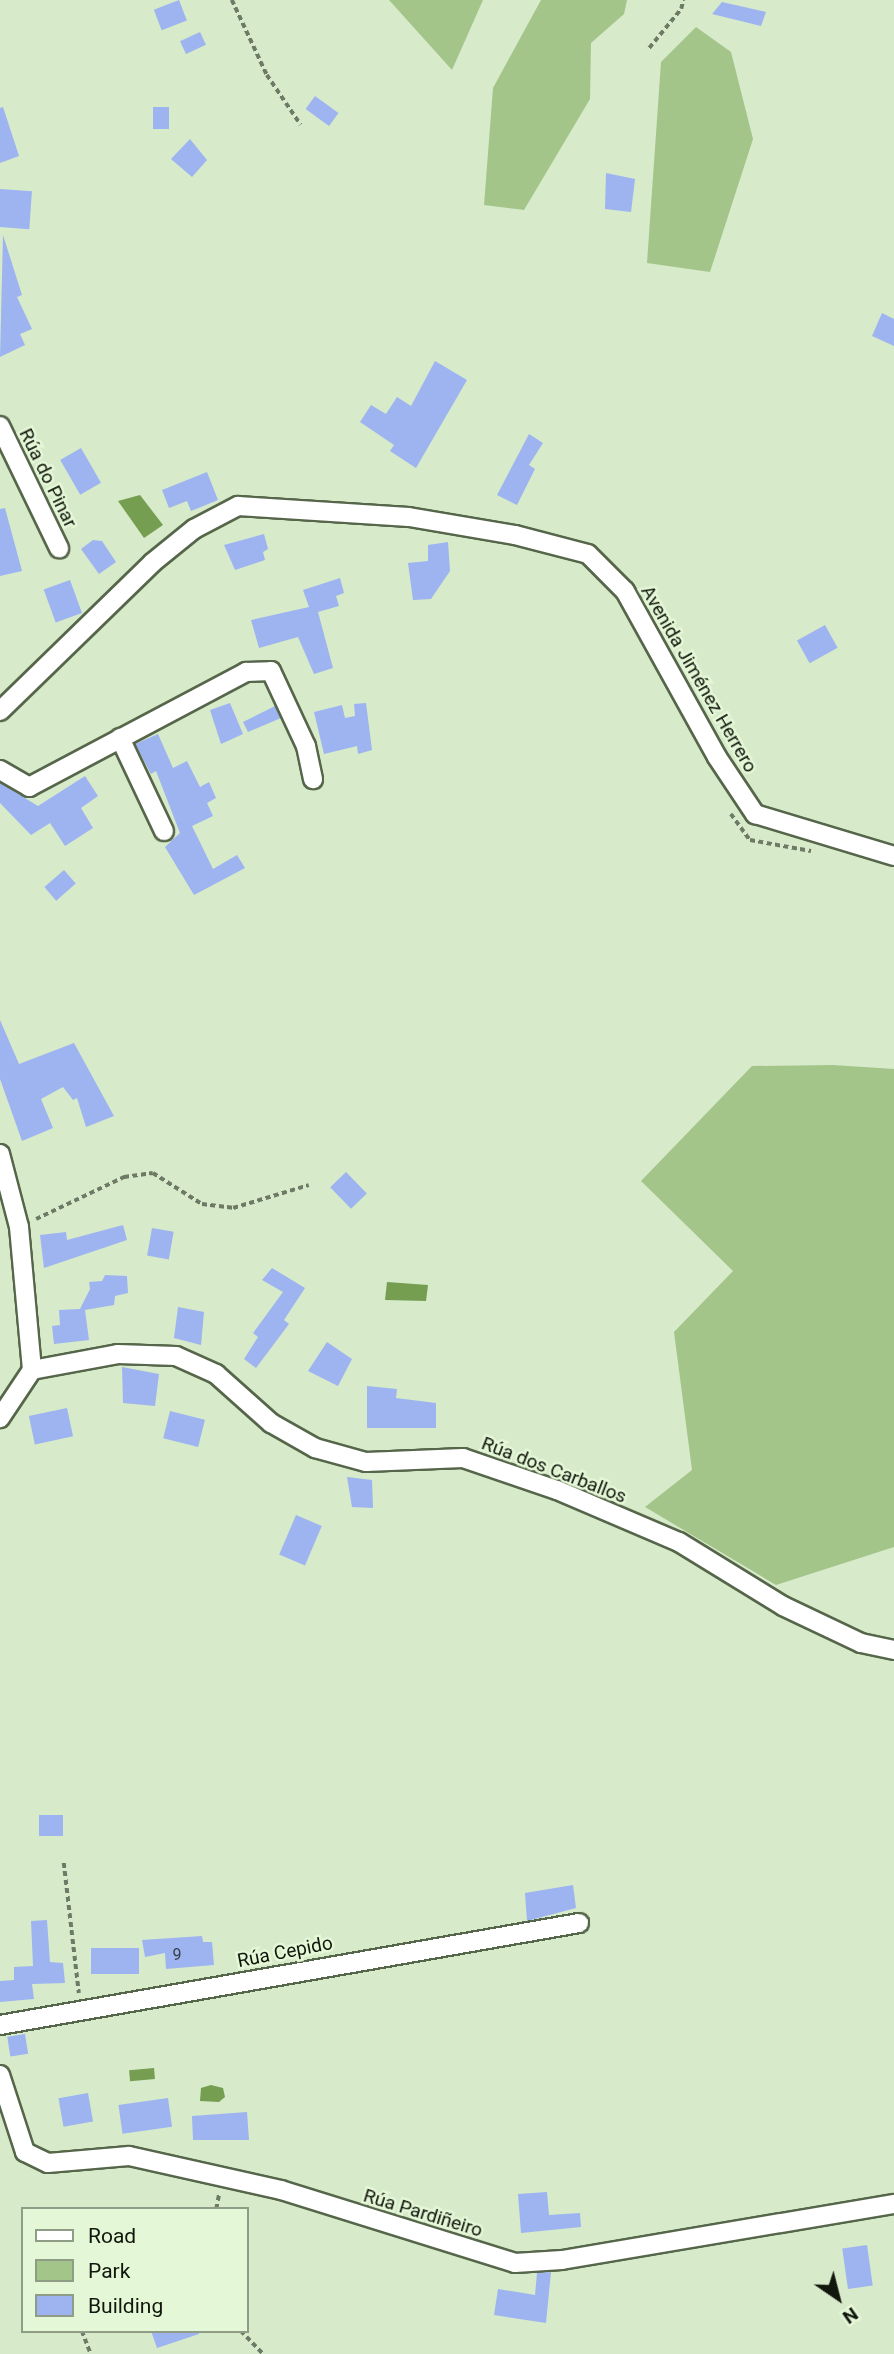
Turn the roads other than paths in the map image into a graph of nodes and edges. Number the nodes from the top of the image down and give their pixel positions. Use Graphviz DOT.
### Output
graph roads {
  1 [pos="0,426"];
  2 [pos="59,548"];
  3 [pos="0,711"];
  4 [pos="120,738"];
  5 [pos="0,770"];
  6 [pos="313,779"];
  7 [pos="164,831"];
  8 [pos="894,856"];
  9 [pos="0,1154"];
  10 [pos="32,1370"];
  11 [pos="0,1418"];
  12 [pos="894,1650"];
  13 [pos="579,1923"];
  14 [pos="0,2025"];
  15 [pos="0,2075"];
  16 [pos="894,2204"];
  1 -- 2 [label="street, Rúa do Pinar"];
  3 -- 8 [label="street, Avenida Jiménez Herrero"];
  4 -- 5 [label="street"];
  4 -- 6 [label="street"];
  4 -- 7 [label="street"];
  9 -- 10 [label="street"];
  10 -- 11 [label="street"];
  10 -- 12 [label="street, Rúa dos Carballos"];
  13 -- 14 [label="street, Rúa Cepido"];
  15 -- 16 [label="street, Rúa Pardiñeiro"];
}
